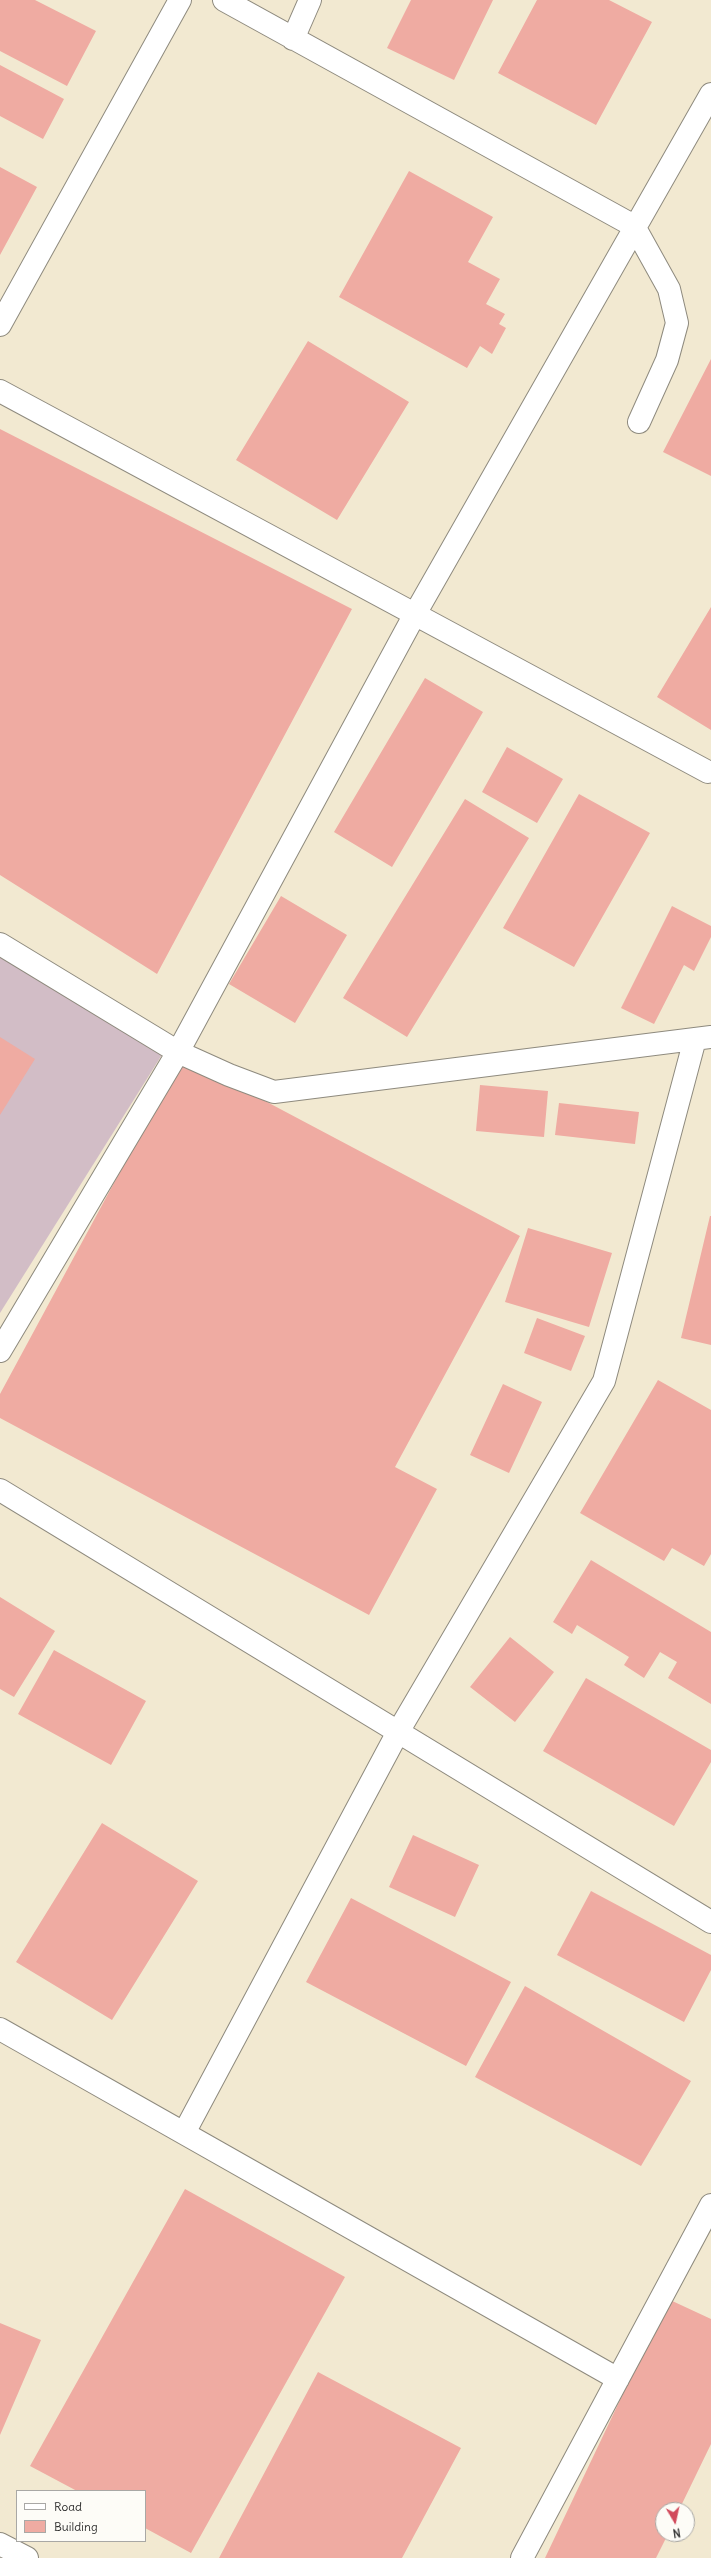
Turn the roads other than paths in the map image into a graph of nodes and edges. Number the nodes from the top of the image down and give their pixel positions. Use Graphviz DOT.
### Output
graph roads {
  1 [pos="180,0"];
  2 [pos="224,0"];
  3 [pos="310,0"];
  4 [pos="292,39"];
  5 [pos="711,94"];
  6 [pos="634,226"];
  7 [pos="0,325"];
  8 [pos="0,390"];
  9 [pos="638,422"];
  10 [pos="415,614"];
  11 [pos="708,772"];
  12 [pos="0,944"];
  13 [pos="703,1038"];
  14 [pos="178,1052"];
  15 [pos="0,1351"];
  16 [pos="0,1490"];
  17 [pos="398,1732"];
  18 [pos="711,1922"];
  19 [pos="0,2029"];
  20 [pos="184,2133"];
  21 [pos="711,2205"];
  22 [pos="618,2379"];
  23 [pos="0,2544"];
  24 [pos="27,2558"];
  25 [pos="522,2558"];
  1 -- 7 [label="street"];
  2 -- 4 [label="street"];
  3 -- 4 [label="street"];
  4 -- 6 [label="street"];
  5 -- 6 [label="street"];
  6 -- 9 [label="street"];
  6 -- 10 [label="street"];
  8 -- 10 [label="street"];
  10 -- 11 [label="street"];
  10 -- 14 [label="street"];
  12 -- 14 [label="street"];
  13 -- 14 [label="street"];
  13 -- 17 [label="street"];
  14 -- 15 [label="street"];
  16 -- 17 [label="street"];
  17 -- 18 [label="street"];
  17 -- 20 [label="street"];
  19 -- 20 [label="street"];
  20 -- 22 [label="street"];
  21 -- 22 [label="street"];
  22 -- 25 [label="street"];
  23 -- 24 [label="street"];
}
